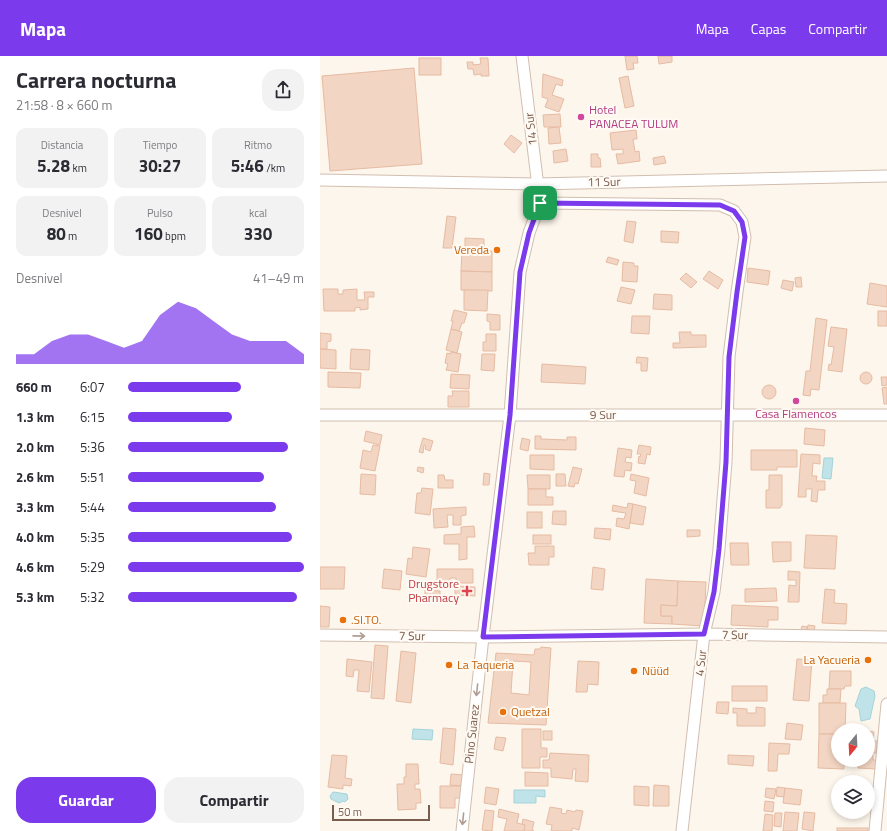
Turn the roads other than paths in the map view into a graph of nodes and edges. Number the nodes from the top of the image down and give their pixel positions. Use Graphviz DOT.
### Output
graph roads {
  1 [pos="522,56"];
  2 [pos="887,176"];
  3 [pos="320,180"];
  4 [pos="537,184"];
  5 [pos="540,203"];
  6 [pos="320,415"];
  7 [pos="510,415"];
  8 [pos="728,415"];
  9 [pos="887,415"];
  10 [pos="704,634"];
  11 [pos="320,635"];
  12 [pos="483,637"];
  13 [pos="887,637"];
  14 [pos="887,704"];
  15 [pos="462,831"];
  16 [pos="682,831"];
  17 [pos="875,831"];
  1 -- 4 [label="street, 14 Sur"];
  2 -- 4 [label="street, 11 Sur"];
  3 -- 4 [label="street, 11 Sur"];
  4 -- 5 [label="street, 14 Sur"];
  5 -- 7 [label="street, Pino Suarez"];
  5 -- 8 [label="street, 4 Sur"];
  6 -- 7 [label="street, 9 Sur"];
  7 -- 8 [label="street, 9 Sur"];
  7 -- 12 [label="street, Pino Suarez"];
  8 -- 9 [label="street, 9 Sur"];
  8 -- 10 [label="street, 4 Sur"];
  10 -- 12 [label="street, 7 Sur"];
  10 -- 13 [label="street, 7 Sur"];
  10 -- 16 [label="street, 4 Sur"];
  11 -- 12 [label="street, 7 Sur, one-way"];
  12 -- 15 [label="street, Pino Suarez, one-way"];
  14 -- 17 [label="street"];
}
